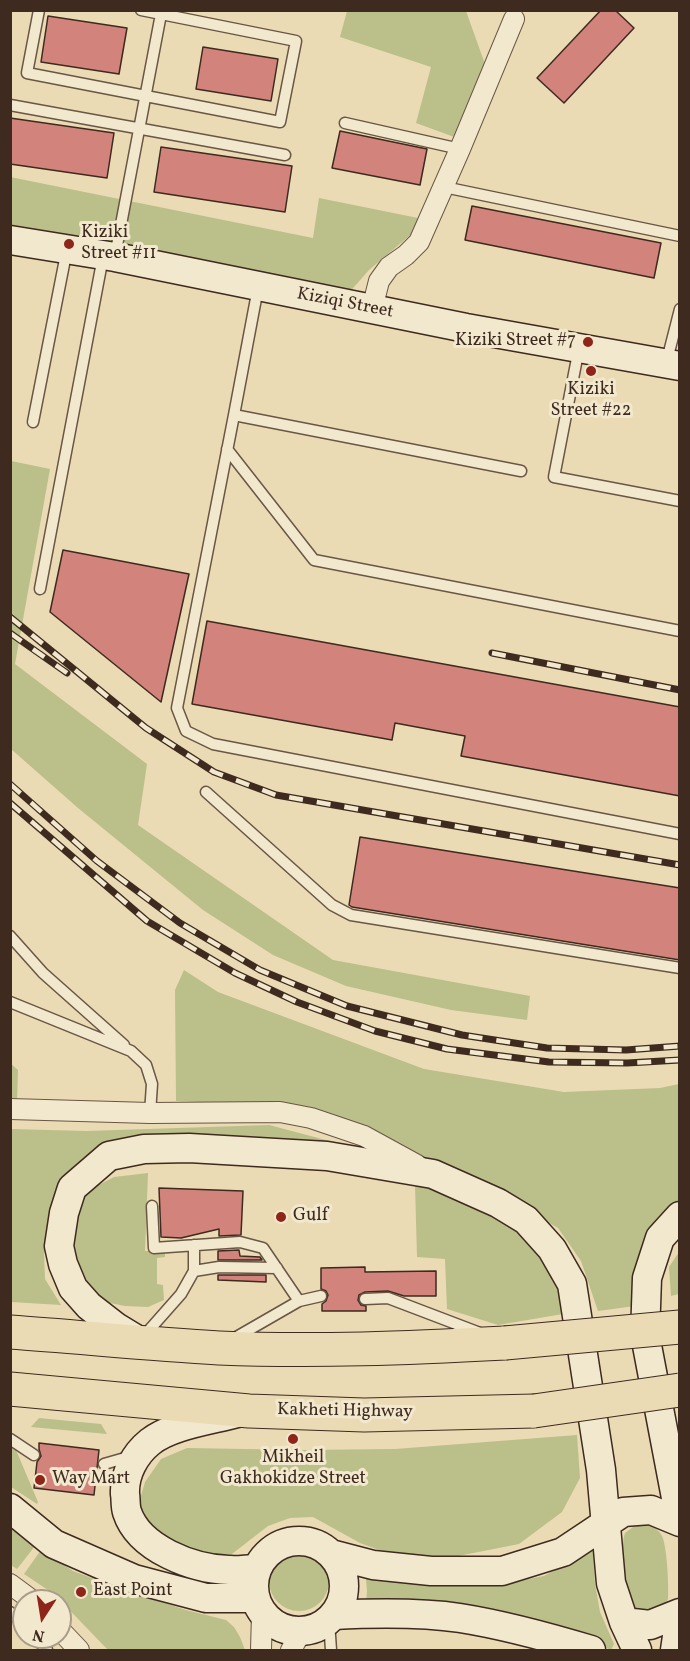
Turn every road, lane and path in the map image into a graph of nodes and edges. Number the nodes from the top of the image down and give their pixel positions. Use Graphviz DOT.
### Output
graph roads {
  1 [pos="39,10"];
  2 [pos="141,10"];
  3 [pos="160,14"];
  4 [pos="515,15"];
  5 [pos="145,96"];
  6 [pos="10,105"];
  7 [pos="345,123"];
  8 [pos="139,129"];
  9 [pos="460,149"];
  10 [pos="285,155"];
  11 [pos="444,187"];
  12 [pos="680,236"];
  13 [pos="10,240"];
  14 [pos="66,249"];
  15 [pos="109,256"];
  16 [pos="258,286"];
  17 [pos="372,309"];
  18 [pos="680,309"];
  19 [pos="579,348"];
  20 [pos="673,365"];
  21 [pos="234,415"];
  22 [pos="33,422"];
  23 [pos="227,449"];
  24 [pos="521,471"];
  25 [pos="680,501"];
  26 [pos="40,589"];
  27 [pos="680,631"];
  28 [pos="206,792"];
  29 [pos="680,834"];
  30 [pos="10,936"];
  31 [pos="680,968"];
  32 [pos="13,1002"];
  33 [pos="131,1051"];
  34 [pos="10,1109"];
  35 [pos="150,1113"];
  36 [pos="433,1174"];
  37 [pos="152,1206"];
  38 [pos="680,1216"];
  39 [pos="194,1245"];
  40 [pos="277,1268"];
  41 [pos="194,1271"];
  42 [pos="321,1296"];
  43 [pos="366,1299"];
  44 [pos="299,1301"];
  45 [pos="680,1327"];
  46 [pos="10,1332"];
  47 [pos="139,1341"];
  48 [pos="505,1343"];
  49 [pos="218,1348"];
  50 [pos="10,1389"];
  51 [pos="680,1389"];
  52 [pos="249,1411"];
  53 [pos="10,1439"];
  54 [pos="139,1454"];
  55 [pos="34,1455"];
  56 [pos="673,1455"];
  57 [pos="104,1464"];
  58 [pos="10,1508"];
  59 [pos="680,1520"];
  60 [pos="607,1524"];
  61 [pos="332,1554"];
  62 [pos="256,1569"];
  63 [pos="258,1606"];
  64 [pos="680,1615"];
  65 [pos="331,1618"];
  66 [pos="624,1622"];
  67 [pos="296,1641"];
  68 [pos="261,1650"];
  69 [pos="331,1650"];
  70 [pos="591,1650"];
  71 [pos="637,1650"];
  72 [pos="675,1650"];
  1 -- 5 [label="lane"];
  2 -- 3 [label="lane"];
  3 -- 5 [label="lane"];
  3 -- 5 [label="lane"];
  4 -- 9 [label="street"];
  5 -- 8 [label="lane"];
  6 -- 8 [label="lane"];
  7 -- 9 [label="lane"];
  8 -- 10 [label="lane"];
  8 -- 15 [label="lane"];
  9 -- 11 [label="street"];
  11 -- 12 [label="lane"];
  11 -- 17 [label="street"];
  13 -- 14 [label="main road, Kiziqi Street"];
  14 -- 15 [label="main road, Kiziqi Street"];
  14 -- 22 [label="lane"];
  15 -- 16 [label="main road, Kiziqi Street"];
  15 -- 26 [label="lane"];
  16 -- 17 [label="main road, Kiziqi Street"];
  16 -- 21 [label="lane"];
  17 -- 19 [label="main road, Kiziqi Street"];
  18 -- 20 [label="lane"];
  19 -- 20 [label="main road, Kiziqi Street"];
  19 -- 25 [label="lane"];
  21 -- 23 [label="lane"];
  21 -- 24 [label="lane"];
  23 -- 27 [label="lane"];
  23 -- 29 [label="lane"];
  28 -- 31 [label="lane"];
  30 -- 33 [label="lane"];
  32 -- 33 [label="lane"];
  33 -- 35 [label="lane"];
  34 -- 35 [label="street"];
  35 -- 36 [label="street"];
  36 -- 47 [label="main road"];
  36 -- 60 [label="main road"];
  37 -- 39 [label="lane"];
  38 -- 56 [label="main road"];
  39 -- 40 [label="lane"];
  39 -- 41 [label="lane"];
  40 -- 41 [label="lane"];
  40 -- 44 [label="lane"];
  41 -- 47 [label="lane"];
  42 -- 44 [label="lane"];
  43 -- 48 [label="lane"];
  44 -- 49 [label="lane"];
  45 -- 48 [label="highway, bridge"];
  46 -- 47 [label="highway"];
  47 -- 49 [label="highway"];
  48 -- 49 [label="highway"];
  50 -- 52 [label="highway, Kakheti Highway"];
  51 -- 52 [label="highway, Kakheti Highway, bridge"];
  52 -- 54 [label="main road"];
  53 -- 55 [label="lane"];
  54 -- 57 [label="lane"];
  54 -- 62 [label="main road"];
  56 -- 59 [label="main road"];
  58 -- 63 [label="main road"];
  59 -- 60 [label="main road"];
  60 -- 61 [label="main road"];
  60 -- 66 [label="main road"];
  61 -- 62 [label="main road"];
  61 -- 65 [label="main road"];
  62 -- 63 [label="main road"];
  63 -- 67 [label="main road"];
  63 -- 68 [label="street"];
  64 -- 66 [label="main road"];
  64 -- 72 [label="main road"];
  65 -- 67 [label="main road"];
  65 -- 69 [label="lane"];
  65 -- 70 [label="main road"];
  66 -- 71 [label="main road"];
}
